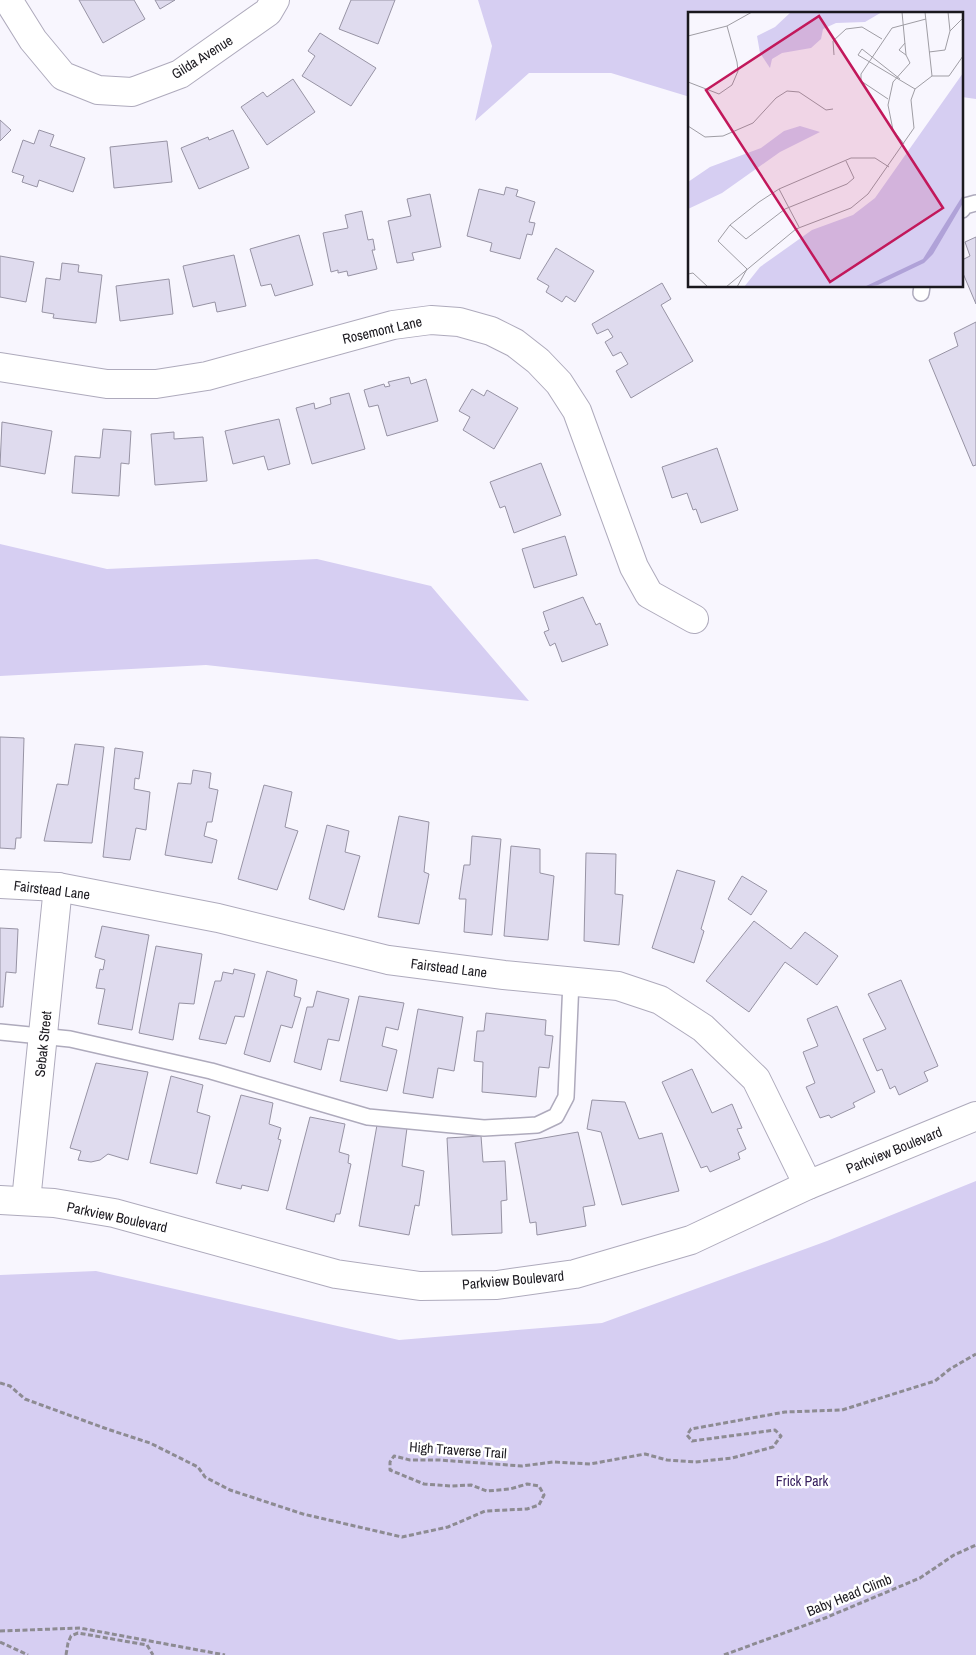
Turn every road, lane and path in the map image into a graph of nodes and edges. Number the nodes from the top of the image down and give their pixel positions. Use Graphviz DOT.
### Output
graph roads {
  1 [pos="8,0"];
  2 [pos="275,0"];
  3 [pos="976,203"];
  4 [pos="964,207"];
  5 [pos="0,367"];
  6 [pos="694,618"];
  7 [pos="0,884"];
  8 [pos="58,888"];
  9 [pos="570,982"];
  10 [pos="0,1032"];
  11 [pos="43,1036"];
  12 [pos="976,1116"];
  13 [pos="808,1185"];
  14 [pos="13,1200"];
  15 [pos="976,1354"];
  16 [pos="0,1383"];
  17 [pos="976,1545"];
  18 [pos="0,1631"];
  19 [pos="144,1639"];
  20 [pos="124,1640"];
  21 [pos="0,1642"];
  22 [pos="28,1655"];
  23 [pos="66,1655"];
  24 [pos="153,1655"];
  25 [pos="225,1655"];
  26 [pos="724,1655"];
  1 -- 2 [label="street, Gilda Avenue"];
  3 -- 4 [label="lane"];
  5 -- 6 [label="street, Rosemont Lane"];
  7 -- 8 [label="street, Fairstead Lane"];
  8 -- 9 [label="street, Fairstead Lane"];
  8 -- 11 [label="street, Sebak Street"];
  9 -- 11 [label="lane"];
  9 -- 13 [label="street, Fairstead Lane"];
  10 -- 11 [label="lane"];
  11 -- 14 [label="street, Sebak Street"];
  12 -- 13 [label="street, Parkview Boulevard"];
  13 -- 14 [label="street, Parkview Boulevard"];
  15 -- 16 [label="path, High Traverse Trail"];
  17 -- 26 [label="path, Baby Head Climb"];
  18 -- 19 [label="path"];
  19 -- 20 [label="path"];
  19 -- 25 [label="path"];
  20 -- 23 [label="path"];
  20 -- 24 [label="path"];
  21 -- 22 [label="path"];
}
